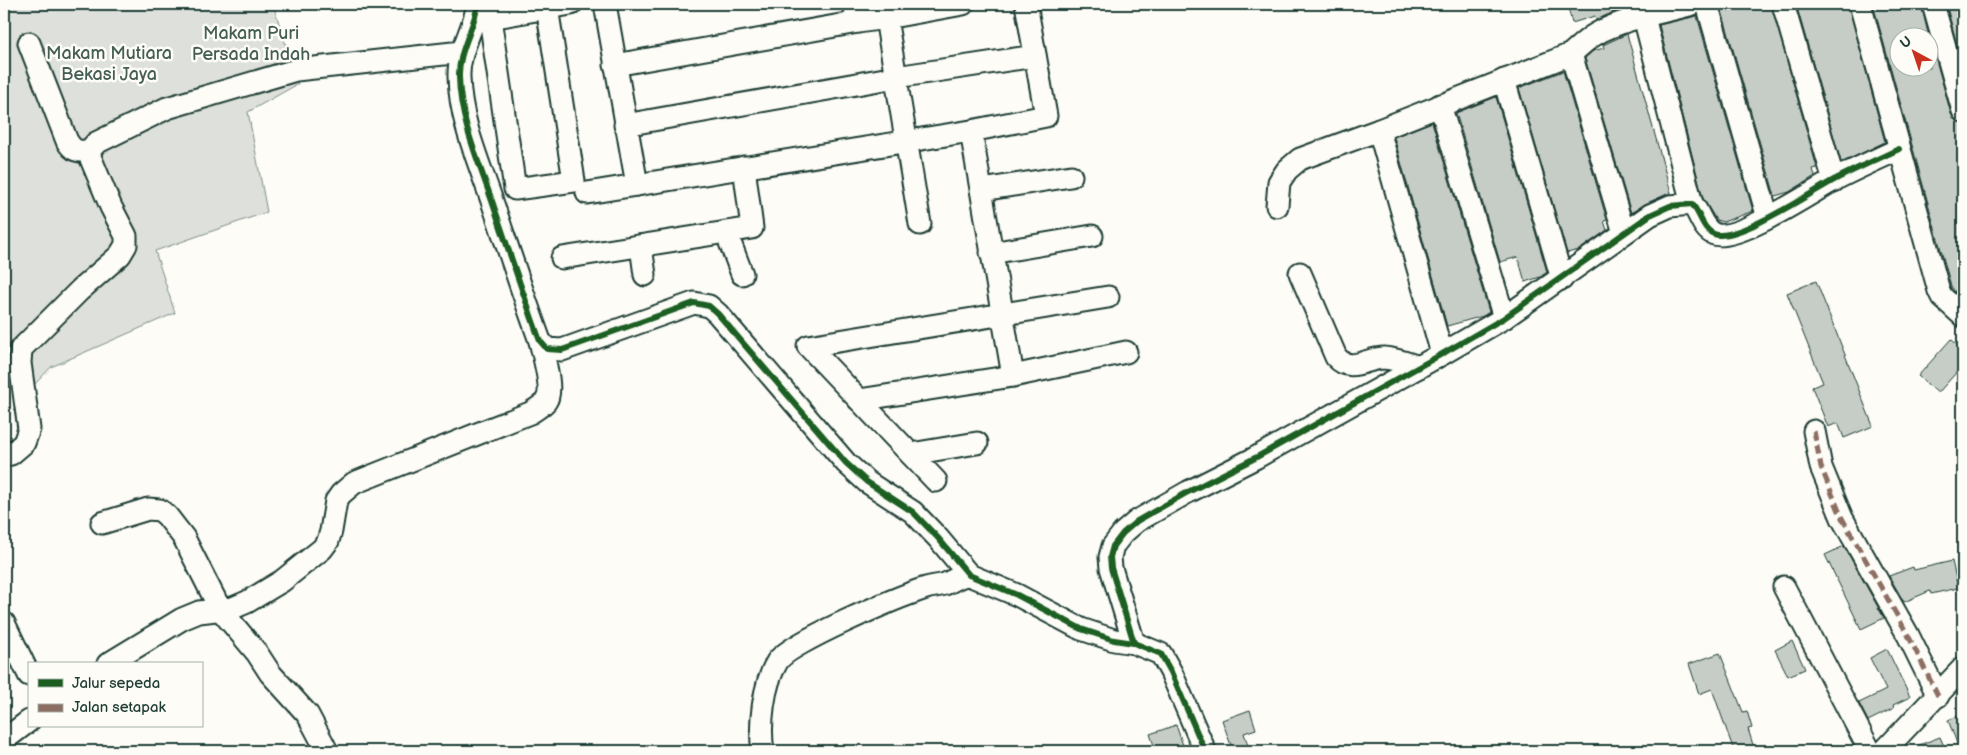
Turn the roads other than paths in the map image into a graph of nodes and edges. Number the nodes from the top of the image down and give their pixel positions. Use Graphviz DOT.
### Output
graph roads {
  1 [pos="480,4"];
  2 [pos="571,4"];
  3 [pos="605,4"];
  4 [pos="963,4"];
  5 [pos="1026,4"];
  6 [pos="1693,4"];
  7 [pos="1706,4"];
  8 [pos="1783,4"];
  9 [pos="1860,4"];
  10 [pos="1933,4"];
  11 [pos="547,7"];
  12 [pos="856,13"];
  13 [pos="1634,13"];
  14 [pos="886,18"];
  15 [pos="29,43"];
  16 [pos="462,52"];
  17 [pos="1571,54"];
  18 [pos="1035,56"];
  19 [pos="615,65"];
  20 [pos="896,77"];
  21 [pos="1504,80"];
  22 [pos="1440,105"];
  23 [pos="1963,111"];
  24 [pos="625,125"];
  25 [pos="1379,130"];
  26 [pos="971,131"];
  27 [pos="906,140"];
  28 [pos="1899,149"];
  29 [pos="89,151"];
  30 [pos="744,167"];
  31 [pos="1071,176"];
  32 [pos="1834,180"];
  33 [pos="638,185"];
  34 [pos="982,190"];
  35 [pos="587,193"];
  36 [pos="1692,204"];
  37 [pos="1277,206"];
  38 [pos="1768,218"];
  39 [pos="920,224"];
  40 [pos="726,232"];
  41 [pos="1624,233"];
  42 [pos="1092,236"];
  43 [pos="641,246"];
  44 [pos="991,253"];
  45 [pos="562,258"];
  46 [pos="1300,273"];
  47 [pos="742,274"];
  48 [pos="645,275"];
  49 [pos="1562,279"];
  50 [pos="1108,296"];
  51 [pos="1002,313"];
  52 [pos="1963,316"];
  53 [pos="1504,318"];
  54 [pos="540,341"];
  55 [pos="1126,352"];
  56 [pos="1442,354"];
  57 [pos="1419,367"];
  58 [pos="1013,376"];
  59 [pos="859,400"];
  60 [pos="1814,431"];
  61 [pos="977,443"];
  62 [pos="911,454"];
  63 [pos="4,456"];
  64 [pos="936,481"];
  65 [pos="102,523"];
  66 [pos="969,574"];
  67 [pos="1784,587"];
  68 [pos="220,609"];
  69 [pos="4,623"];
  70 [pos="1134,643"];
  71 [pos="111,662"];
  72 [pos="1963,668"];
  73 [pos="28,673"];
  74 [pos="1938,696"];
  75 [pos="28,722"];
  76 [pos="4,740"];
  77 [pos="327,751"];
  78 [pos="764,751"];
  79 [pos="1205,751"];
  80 [pos="1882,751"];
  1 -- 16 [label="street"];
  2 -- 11 [label="street"];
  3 -- 19 [label="street"];
  4 -- 14 [label="street"];
  5 -- 18 [label="street"];
  6 -- 13 [label="street"];
  7 -- 38 [label="street"];
  8 -- 32 [label="street"];
  9 -- 28 [label="street"];
  10 -- 23 [label="street"];
  11 -- 11 [label="street"];
  12 -- 14 [label="street"];
  12 -- 19 [label="street"];
  13 -- 17 [label="street"];
  13 -- 36 [label="street"];
  14 -- 20 [label="street"];
  15 -- 29 [label="street"];
  16 -- 29 [label="street"];
  16 -- 54 [label="street"];
  17 -- 21 [label="street"];
  17 -- 41 [label="street"];
  18 -- 20 [label="street"];
  18 -- 26 [label="street"];
  19 -- 24 [label="street"];
  20 -- 24 [label="street"];
  20 -- 27 [label="street"];
  21 -- 22 [label="street"];
  21 -- 49 [label="street"];
  22 -- 25 [label="street"];
  22 -- 53 [label="street"];
  24 -- 33 [label="street"];
  25 -- 37 [label="street"];
  25 -- 56 [label="street"];
  26 -- 27 [label="street"];
  26 -- 34 [label="street"];
  27 -- 30 [label="street"];
  27 -- 39 [label="street"];
  28 -- 32 [label="street"];
  28 -- 52 [label="street"];
  29 -- 63 [label="street"];
  30 -- 33 [label="street"];
  30 -- 40 [label="street"];
  31 -- 34 [label="street"];
  32 -- 38 [label="street"];
  33 -- 35 [label="street"];
  34 -- 44 [label="street"];
  36 -- 38 [label="street"];
  36 -- 41 [label="street"];
  40 -- 43 [label="street"];
  40 -- 47 [label="street"];
  41 -- 49 [label="street"];
  42 -- 44 [label="street"];
  43 -- 45 [label="street"];
  43 -- 48 [label="street"];
  44 -- 51 [label="street"];
  46 -- 57 [label="street"];
  49 -- 53 [label="street"];
  50 -- 51 [label="street"];
  51 -- 58 [label="street"];
  51 -- 59 [label="street"];
  53 -- 56 [label="street"];
  54 -- 66 [label="street"];
  54 -- 68 [label="street"];
  55 -- 58 [label="street"];
  56 -- 57 [label="street"];
  57 -- 70 [label="street"];
  58 -- 59 [label="street"];
  59 -- 62 [label="street"];
  60 -- 74 [label="street"];
  61 -- 62 [label="street"];
  62 -- 64 [label="street"];
  65 -- 68 [label="street"];
  66 -- 70 [label="street"];
  66 -- 78 [label="street"];
  67 -- 80 [label="street"];
  68 -- 71 [label="street"];
  68 -- 77 [label="street"];
  69 -- 73 [label="street"];
  70 -- 79 [label="street"];
  72 -- 74 [label="street"];
  74 -- 80 [label="street"];
  75 -- 76 [label="street"];
}
